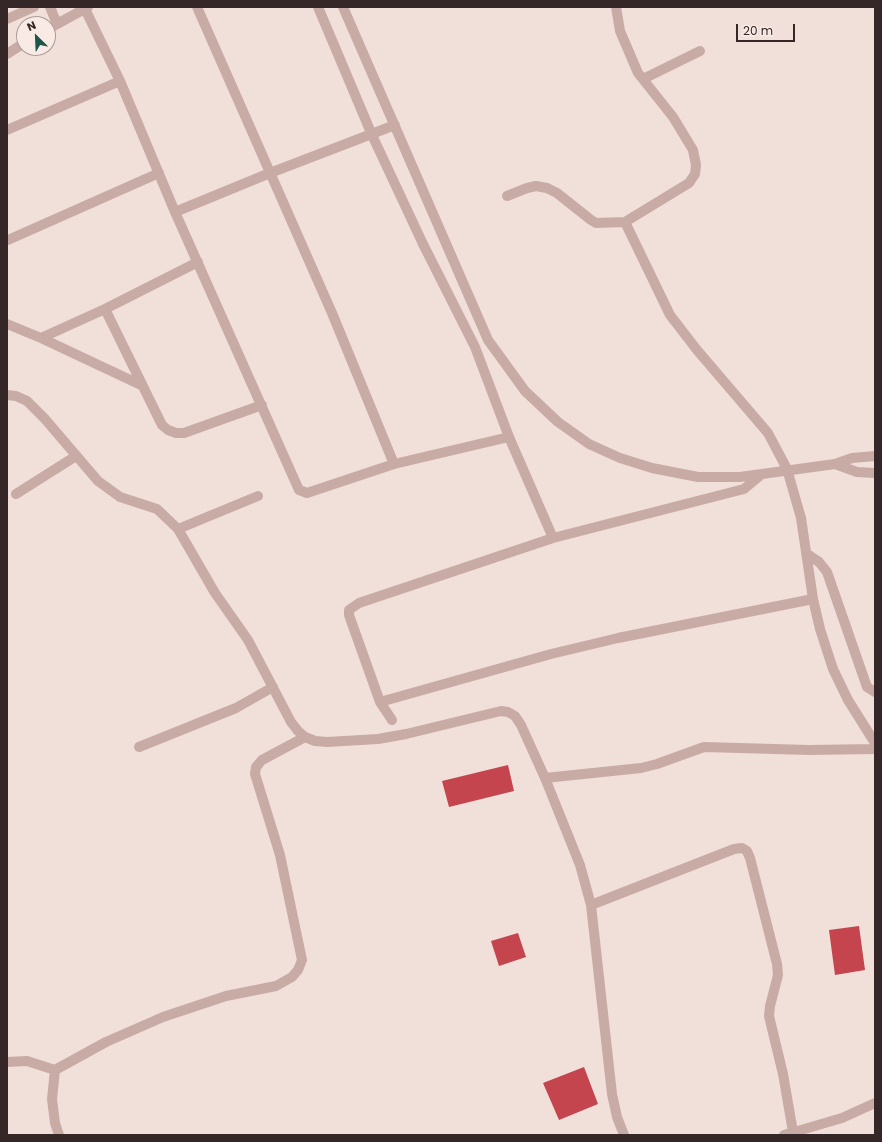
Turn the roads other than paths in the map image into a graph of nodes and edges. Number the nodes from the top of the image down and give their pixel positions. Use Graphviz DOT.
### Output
graph roads {
  1 [pos="34,7"];
  2 [pos="50,7"];
  3 [pos="197,7"];
  4 [pos="318,7"];
  5 [pos="343,7"];
  6 [pos="616,7"];
  7 [pos="86,8"];
  8 [pos="7,19"];
  9 [pos="57,24"];
  10 [pos="16,49"];
  11 [pos="700,50"];
  12 [pos="7,54"];
  13 [pos="643,80"];
  14 [pos="120,81"];
  15 [pos="394,125"];
  16 [pos="7,130"];
  17 [pos="372,135"];
  18 [pos="158,173"];
  19 [pos="270,173"];
  20 [pos="507,196"];
  21 [pos="175,212"];
  22 [pos="625,222"];
  23 [pos="8,240"];
  24 [pos="198,262"];
  25 [pos="105,309"];
  26 [pos="7,324"];
  27 [pos="41,338"];
  28 [pos="488,340"];
  29 [pos="475,347"];
  30 [pos="141,385"];
  31 [pos="7,395"];
  32 [pos="262,405"];
  33 [pos="509,437"];
  34 [pos="76,456"];
  35 [pos="875,456"];
  36 [pos="394,464"];
  37 [pos="835,464"];
  38 [pos="787,469"];
  39 [pos="763,473"];
  40 [pos="875,473"];
  41 [pos="16,494"];
  42 [pos="258,496"];
  43 [pos="178,529"];
  44 [pos="553,538"];
  45 [pos="808,554"];
  46 [pos="813,600"];
  47 [pos="273,687"];
  48 [pos="875,692"];
  49 [pos="380,702"];
  50 [pos="392,720"];
  51 [pos="305,737"];
  52 [pos="875,743"];
  53 [pos="139,747"];
  54 [pos="875,749"];
  55 [pos="545,778"];
  56 [pos="591,905"];
  57 [pos="7,1062"];
  58 [pos="55,1070"];
  59 [pos="875,1103"];
  60 [pos="789,1133"];
  61 [pos="59,1135"];
  62 [pos="624,1135"];
  1 -- 8 [label="street"];
  2 -- 9 [label="street"];
  3 -- 19 [label="street"];
  4 -- 17 [label="street"];
  5 -- 15 [label="street"];
  6 -- 13 [label="street"];
  7 -- 9 [label="street"];
  7 -- 14 [label="street"];
  10 -- 12 [label="street"];
  11 -- 13 [label="street"];
  13 -- 22 [label="street"];
  14 -- 16 [label="street"];
  14 -- 18 [label="street"];
  15 -- 17 [label="street"];
  15 -- 28 [label="street"];
  17 -- 19 [label="street"];
  17 -- 29 [label="street"];
  18 -- 21 [label="street"];
  18 -- 23 [label="street"];
  19 -- 21 [label="street"];
  19 -- 36 [label="street"];
  20 -- 22 [label="street"];
  21 -- 24 [label="street"];
  22 -- 38 [label="street"];
  24 -- 25 [label="street"];
  24 -- 32 [label="street"];
  25 -- 27 [label="street"];
  25 -- 30 [label="street"];
  26 -- 27 [label="street"];
  27 -- 30 [label="street"];
  28 -- 29 [label="street"];
  28 -- 39 [label="street"];
  29 -- 33 [label="street"];
  30 -- 32 [label="street"];
  31 -- 34 [label="street"];
  32 -- 36 [label="street"];
  33 -- 36 [label="street"];
  33 -- 44 [label="street"];
  34 -- 41 [label="street"];
  34 -- 43 [label="street"];
  35 -- 37 [label="street"];
  37 -- 38 [label="street"];
  37 -- 40 [label="street"];
  38 -- 39 [label="street"];
  38 -- 45 [label="street"];
  39 -- 44 [label="street"];
  42 -- 43 [label="street"];
  43 -- 47 [label="street"];
  44 -- 49 [label="street"];
  45 -- 46 [label="street"];
  45 -- 48 [label="street"];
  46 -- 49 [label="street"];
  46 -- 52 [label="street"];
  47 -- 51 [label="street"];
  47 -- 53 [label="street"];
  49 -- 50 [label="street"];
  51 -- 55 [label="street"];
  51 -- 58 [label="street"];
  54 -- 55 [label="street"];
  55 -- 56 [label="street"];
  56 -- 60 [label="street"];
  56 -- 62 [label="street"];
  57 -- 58 [label="street"];
  58 -- 61 [label="street"];
  59 -- 60 [label="street"];
}
